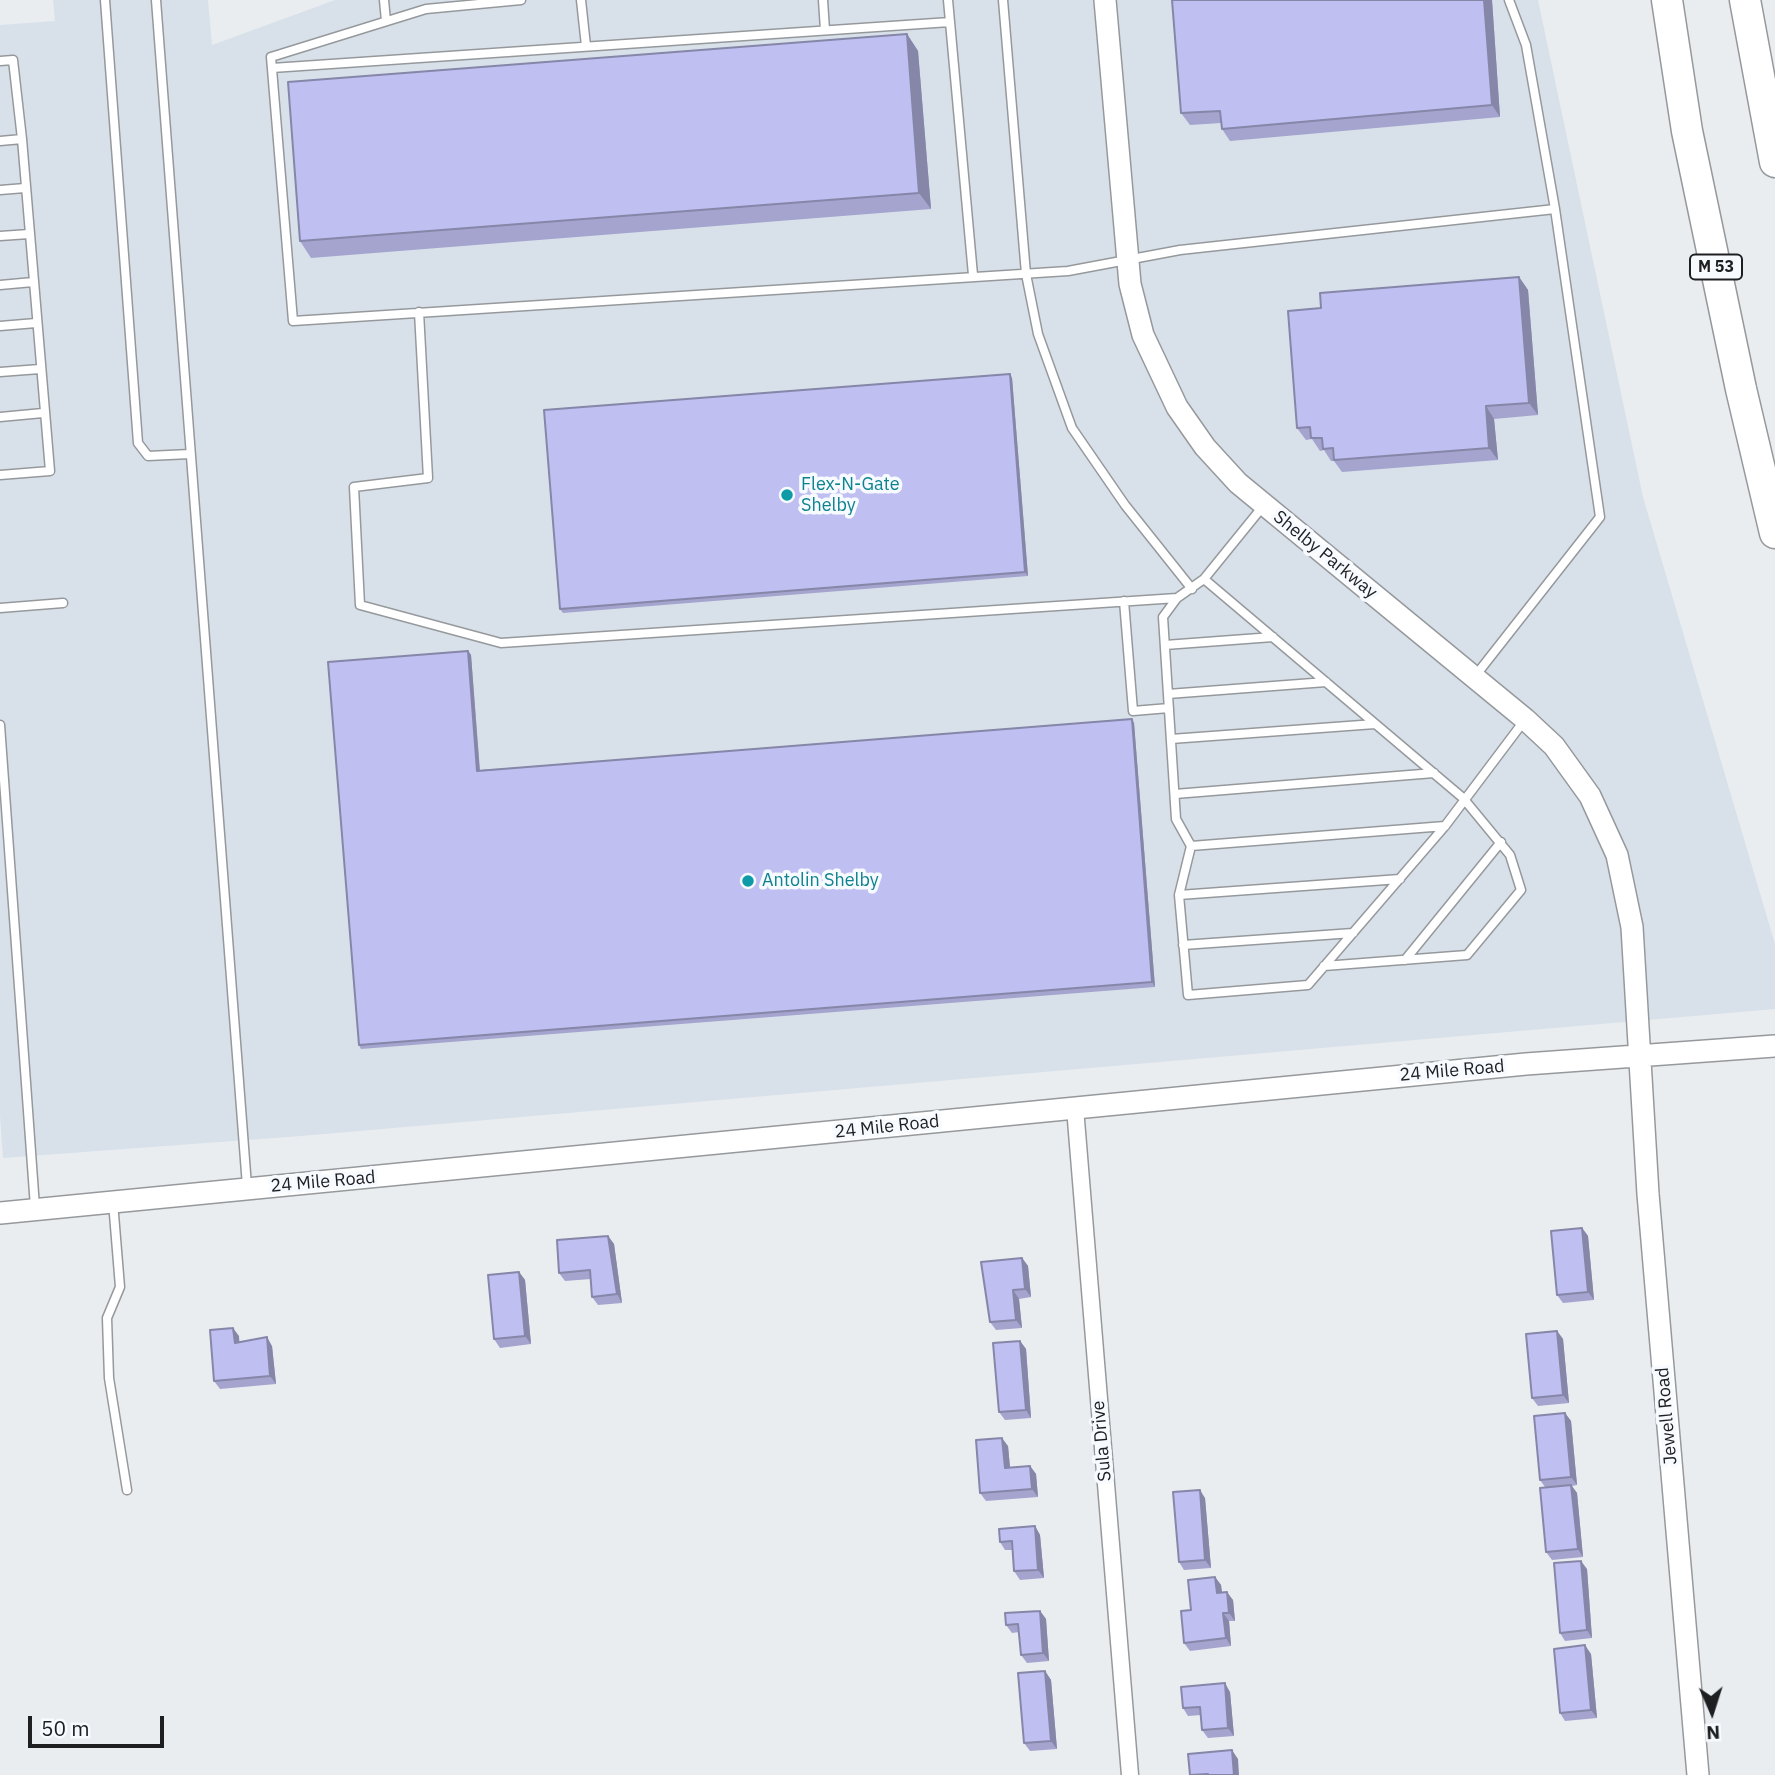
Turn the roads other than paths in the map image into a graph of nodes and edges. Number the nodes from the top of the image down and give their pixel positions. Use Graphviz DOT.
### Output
graph roads {
  1 [pos="104,0"];
  2 [pos="156,0"];
  3 [pos="384,0"];
  4 [pos="521,0"];
  5 [pos="582,0"];
  6 [pos="822,0"];
  7 [pos="948,0"];
  8 [pos="1003,0"];
  9 [pos="1105,0"];
  10 [pos="1509,0"];
  11 [pos="1667,0"];
  12 [pos="1745,0"];
  13 [pos="386,21"];
  14 [pos="950,22"];
  15 [pos="825,30"];
  16 [pos="586,47"];
  17 [pos="0,61"];
  18 [pos="272,68"];
  19 [pos="22,139"];
  20 [pos="0,141"];
  21 [pos="1775,162"];
  22 [pos="25,188"];
  23 [pos="0,190"];
  24 [pos="1555,209"];
  25 [pos="29,234"];
  26 [pos="0,236"];
  27 [pos="1127,260"];
  28 [pos="1026,274"];
  29 [pos="973,275"];
  30 [pos="33,282"];
  31 [pos="0,285"];
  32 [pos="419,312"];
  33 [pos="36,323"];
  34 [pos="0,326"];
  35 [pos="40,369"];
  36 [pos="0,372"];
  37 [pos="43,413"];
  38 [pos="0,417"];
  39 [pos="190,454"];
  40 [pos="0,475"];
  41 [pos="1264,505"];
  42 [pos="1775,533"];
  43 [pos="1204,579"];
  44 [pos="1192,589"];
  45 [pos="1177,598"];
  46 [pos="1124,601"];
  47 [pos="63,603"];
  48 [pos="0,608"];
  49 [pos="1273,637"];
  50 [pos="1165,645"];
  51 [pos="1474,677"];
  52 [pos="1326,682"];
  53 [pos="1168,694"];
  54 [pos="1169,708"];
  55 [pos="1525,719"];
  56 [pos="1376,724"];
  57 [pos="0,725"];
  58 [pos="1171,739"];
  59 [pos="1434,773"];
  60 [pos="1175,794"];
  61 [pos="1463,798"];
  62 [pos="1445,826"];
  63 [pos="1501,842"];
  64 [pos="1191,846"];
  65 [pos="1400,879"];
  66 [pos="1179,895"];
  67 [pos="1353,933"];
  68 [pos="1183,945"];
  69 [pos="1405,960"];
  70 [pos="1324,967"];
  71 [pos="1775,1046"];
  72 [pos="1642,1056"];
  73 [pos="1074,1108"];
  74 [pos="247,1189"];
  75 [pos="113,1202"];
  76 [pos="36,1210"];
  77 [pos="0,1213"];
  78 [pos="127,1490"];
  79 [pos="1130,1775"];
  80 [pos="1699,1775"];
  1 -- 39 [label="lane"];
  2 -- 39 [label="lane"];
  3 -- 13 [label="lane"];
  4 -- 13 [label="lane"];
  5 -- 16 [label="lane"];
  6 -- 15 [label="lane"];
  7 -- 14 [label="lane"];
  8 -- 28 [label="lane"];
  9 -- 27 [label="street, Shelby Parkway"];
  10 -- 24 [label="lane"];
  11 -- 42 [label="highway, M 53"];
  12 -- 21 [label="highway"];
  13 -- 18 [label="lane"];
  14 -- 15 [label="lane"];
  14 -- 29 [label="lane"];
  15 -- 16 [label="lane"];
  16 -- 18 [label="lane"];
  17 -- 19 [label="lane"];
  18 -- 32 [label="lane"];
  19 -- 20 [label="lane"];
  19 -- 22 [label="lane"];
  22 -- 23 [label="lane"];
  22 -- 25 [label="lane"];
  24 -- 27 [label="lane"];
  24 -- 51 [label="lane"];
  25 -- 26 [label="lane"];
  25 -- 30 [label="lane"];
  27 -- 28 [label="lane"];
  27 -- 41 [label="street, Shelby Parkway"];
  28 -- 29 [label="lane"];
  28 -- 44 [label="lane"];
  29 -- 32 [label="lane"];
  30 -- 31 [label="lane"];
  30 -- 33 [label="lane"];
  32 -- 46 [label="lane"];
  33 -- 34 [label="lane"];
  33 -- 35 [label="lane"];
  35 -- 36 [label="lane"];
  35 -- 37 [label="lane"];
  37 -- 38 [label="lane"];
  37 -- 40 [label="lane"];
  39 -- 74 [label="lane"];
  41 -- 43 [label="lane"];
  41 -- 51 [label="street, Shelby Parkway"];
  43 -- 44 [label="lane"];
  43 -- 49 [label="lane"];
  44 -- 45 [label="lane"];
  45 -- 46 [label="lane"];
  45 -- 50 [label="lane"];
  46 -- 54 [label="lane"];
  47 -- 48 [label="lane"];
  49 -- 50 [label="lane"];
  49 -- 52 [label="lane"];
  50 -- 53 [label="lane"];
  51 -- 55 [label="street, Shelby Parkway"];
  52 -- 53 [label="lane"];
  52 -- 56 [label="lane"];
  53 -- 54 [label="lane"];
  54 -- 58 [label="lane"];
  55 -- 61 [label="lane"];
  55 -- 72 [label="street, Shelby Parkway"];
  56 -- 58 [label="lane"];
  56 -- 59 [label="lane"];
  57 -- 76 [label="lane"];
  58 -- 60 [label="lane"];
  59 -- 60 [label="lane"];
  59 -- 61 [label="lane"];
  60 -- 64 [label="lane"];
  61 -- 62 [label="lane"];
  61 -- 63 [label="lane"];
  62 -- 64 [label="lane"];
  62 -- 65 [label="lane"];
  63 -- 69 [label="lane"];
  63 -- 69 [label="lane"];
  64 -- 66 [label="lane"];
  65 -- 66 [label="lane"];
  65 -- 67 [label="lane"];
  66 -- 68 [label="lane"];
  67 -- 68 [label="lane"];
  67 -- 70 [label="lane"];
  68 -- 70 [label="lane"];
  69 -- 70 [label="lane"];
  71 -- 72 [label="street, 24 Mile Road"];
  72 -- 73 [label="street, 24 Mile Road"];
  72 -- 80 [label="street, Jewell Road"];
  73 -- 74 [label="street, 24 Mile Road"];
  73 -- 79 [label="street, Sula Drive"];
  74 -- 75 [label="street, 24 Mile Road"];
  75 -- 76 [label="street, 24 Mile Road"];
  75 -- 78 [label="lane"];
  76 -- 77 [label="street, 24 Mile Road"];
}
